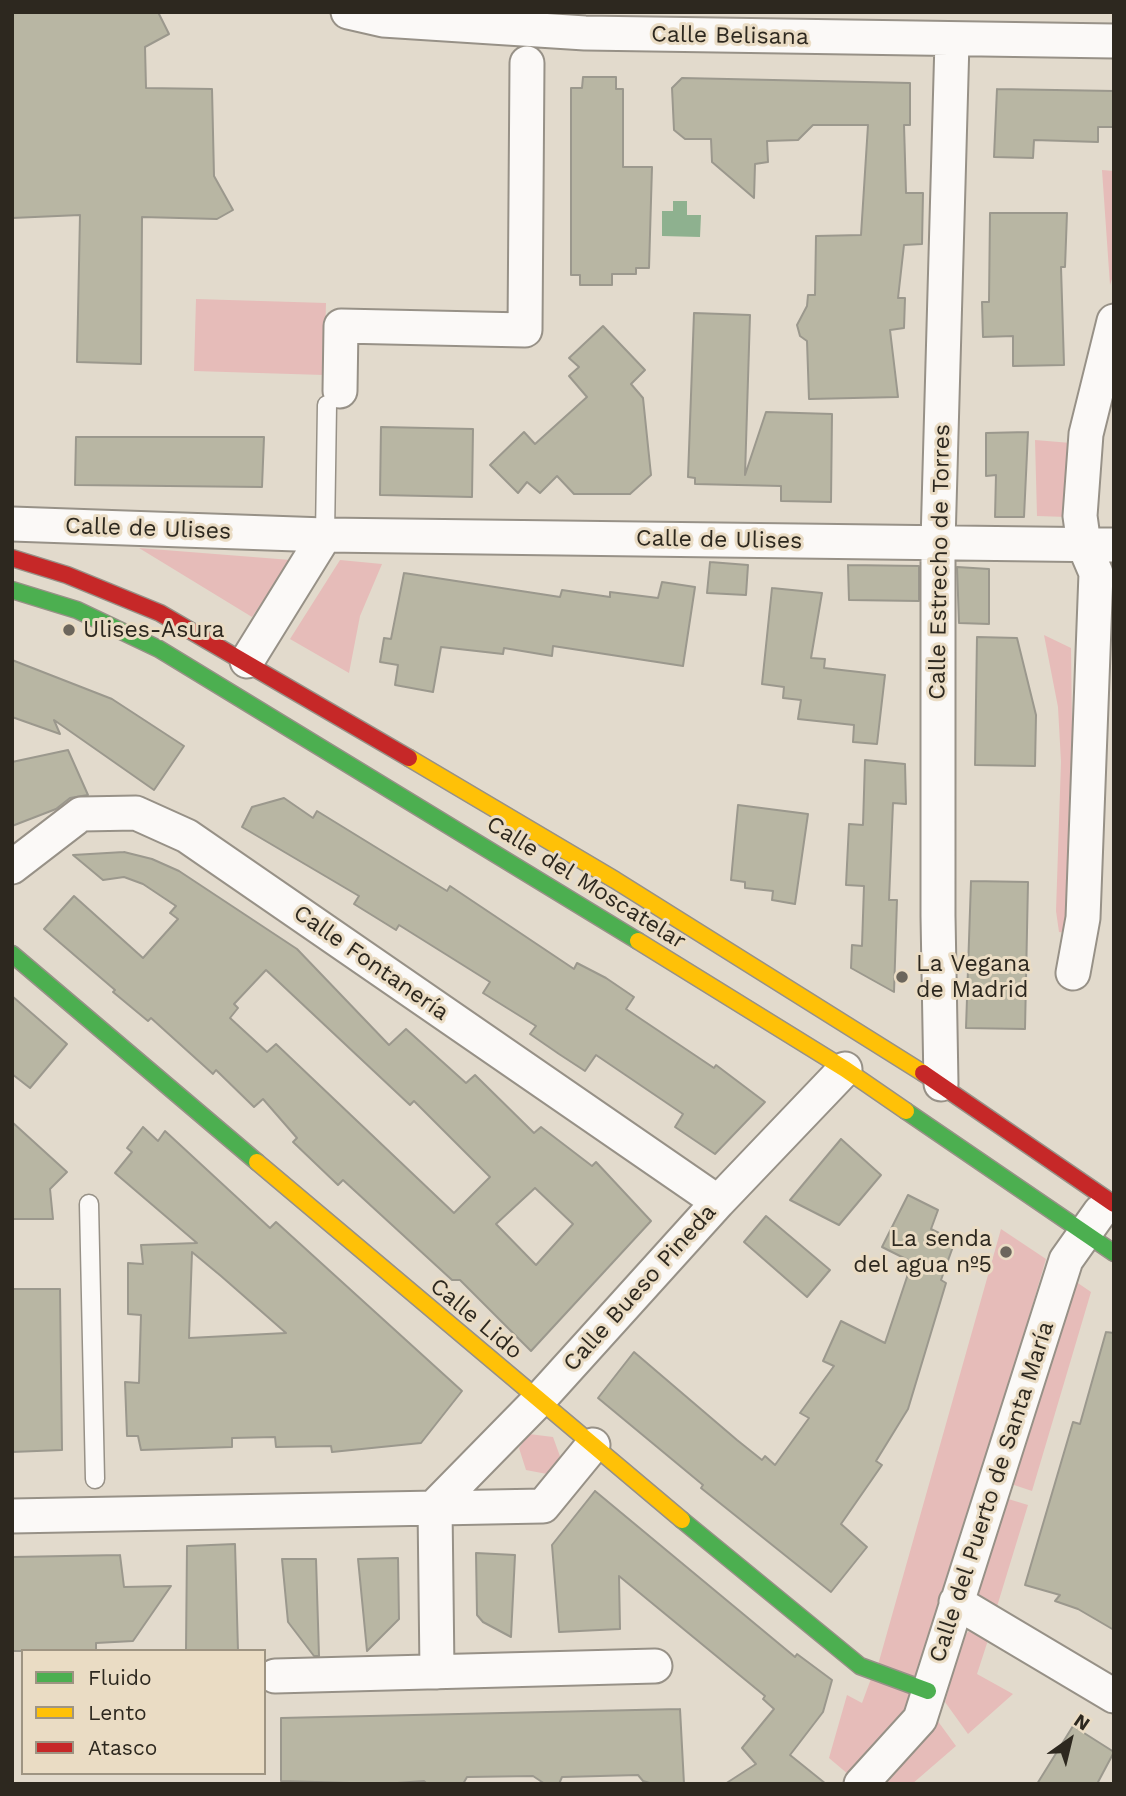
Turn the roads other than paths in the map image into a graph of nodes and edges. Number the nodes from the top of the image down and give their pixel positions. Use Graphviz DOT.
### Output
graph roads {
  1 [pos="348,12"];
  2 [pos="529,21"];
  3 [pos="837,25"];
  4 [pos="952,41"];
  5 [pos="1114,41"];
  6 [pos="527,63"];
  7 [pos="1114,321"];
  8 [pos="334,398"];
  9 [pos="12,524"];
  10 [pos="325,535"];
  11 [pos="938,542"];
  12 [pos="1099,545"];
  13 [pos="12,558"];
  14 [pos="12,590"];
  15 [pos="247,662"];
  16 [pos="12,867"];
  17 [pos="12,954"];
  18 [pos="1073,973"];
  19 [pos="845,1069"];
  20 [pos="941,1084"];
  21 [pos="1112,1199"];
  22 [pos="718,1202"];
  23 [pos="89,1204"];
  24 [pos="1085,1232"];
  25 [pos="1114,1253"];
  26 [pos="538,1401"];
  27 [pos="593,1446"];
  28 [pos="95,1479"];
  29 [pos="435,1506"];
  30 [pos="12,1516"];
  31 [pos="956,1602"];
  32 [pos="655,1666"];
  33 [pos="437,1672"];
  34 [pos="275,1676"];
  35 [pos="929,1691"];
  36 [pos="1114,1696"];
  37 [pos="861,1784"];
  1 -- 2 [label="street, Calle Belisana"];
  2 -- 3 [label="street, Calle Belisana"];
  3 -- 4 [label="street, Calle Belisana"];
  4 -- 5 [label="street, Calle Belisana"];
  4 -- 11 [label="street, Calle Estrecho de Torres"];
  6 -- 8 [label="street"];
  7 -- 12 [label="street"];
  8 -- 10 [label="lane"];
  9 -- 10 [label="street, Calle de Ulises"];
  10 -- 11 [label="street, Calle de Ulises"];
  10 -- 15 [label="street"];
  11 -- 12 [label="street, Calle de Ulises"];
  11 -- 20 [label="street, Calle Estrecho de Torres"];
  12 -- 18 [label="street"];
  13 -- 15 [label="street, Calle del Moscatelar"];
  14 -- 19 [label="street, Calle del Moscatelar"];
  15 -- 20 [label="street, Calle del Moscatelar"];
  16 -- 22 [label="street, Calle Fontanería"];
  17 -- 26 [label="street, Calle Lido"];
  19 -- 22 [label="street, Calle Bueso Pineda"];
  19 -- 24 [label="street, Calle del Moscatelar"];
  20 -- 21 [label="street, Calle del Moscatelar"];
  21 -- 24 [label="street, Calle del Puerto de Santa María"];
  22 -- 26 [label="street, Calle Bueso Pineda"];
  23 -- 28 [label="lane"];
  24 -- 25 [label="street, Calle del Moscatelar"];
  24 -- 31 [label="street, Calle del Puerto de Santa María"];
  26 -- 27 [label="street, Calle Lido"];
  26 -- 29 [label="street, Calle Bueso Pineda"];
  27 -- 29 [label="street"];
  27 -- 35 [label="street, Calle Lido"];
  29 -- 30 [label="street"];
  29 -- 33 [label="street"];
  31 -- 35 [label="street, Calle del Puerto de Santa María"];
  31 -- 36 [label="street"];
  32 -- 33 [label="street"];
  33 -- 34 [label="street"];
  35 -- 37 [label="street, Calle del Puerto de Santa María"];
}
